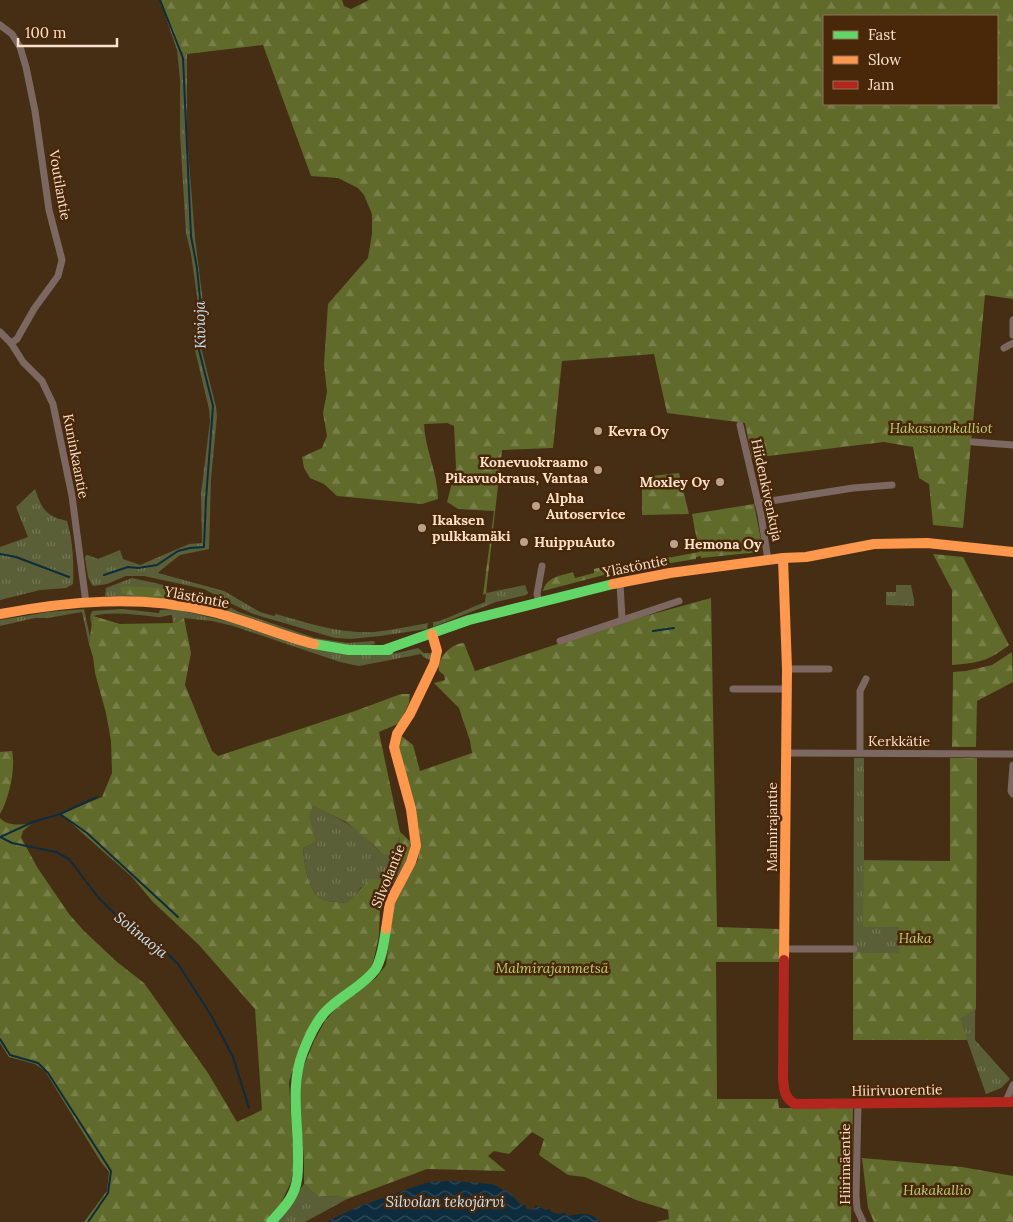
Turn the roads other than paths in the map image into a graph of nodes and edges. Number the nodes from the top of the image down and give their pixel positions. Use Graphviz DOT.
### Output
graph roads {
  1 [pos="0,25"];
  2 [pos="1013,320"];
  3 [pos="0,332"];
  4 [pos="1013,335"];
  5 [pos="1013,343"];
  6 [pos="11,344"];
  7 [pos="1004,348"];
  8 [pos="740,425"];
  9 [pos="972,442"];
  10 [pos="1013,445"];
  11 [pos="892,485"];
  12 [pos="758,503"];
  13 [pos="1013,552"];
  14 [pos="783,558"];
  15 [pos="768,560"];
  16 [pos="542,566"];
  17 [pos="620,582"];
  18 [pos="679,601"];
  19 [pos="86,602"];
  20 [pos="539,602"];
  21 [pos="0,614"];
  22 [pos="622,619"];
  23 [pos="433,637"];
  24 [pos="560,641"];
  25 [pos="786,669"];
  26 [pos="829,669"];
  27 [pos="866,679"];
  28 [pos="733,689"];
  29 [pos="786,689"];
  30 [pos="786,753"];
  31 [pos="860,753"];
  32 [pos="1013,754"];
  33 [pos="1013,765"];
  34 [pos="1013,794"];
  35 [pos="785,948"];
  36 [pos="854,949"];
  37 [pos="1013,1085"];
  38 [pos="785,1096"];
  39 [pos="1010,1102"];
  40 [pos="858,1104"];
  41 [pos="271,1222"];
  42 [pos="863,1222"];
  1 -- 6 [label="street, Voutilantie"];
  2 -- 4 [label="street"];
  3 -- 6 [label="street, Kuninkaantie"];
  5 -- 7 [label="street"];
  6 -- 19 [label="street, Kuninkaantie"];
  8 -- 12 [label="street, Hiidenkivenkuja"];
  9 -- 10 [label="street"];
  11 -- 12 [label="street"];
  12 -- 15 [label="street, Hiidenkivenkuja"];
  13 -- 14 [label="street, Ylästöntie"];
  14 -- 15 [label="street, Ylästöntie"];
  14 -- 25 [label="street, Malmirajantie"];
  15 -- 17 [label="street, Ylästöntie"];
  16 -- 20 [label="street"];
  17 -- 20 [label="street, Ylästöntie"];
  17 -- 22 [label="street"];
  18 -- 22 [label="street"];
  19 -- 21 [label="street, Ylästöntie"];
  19 -- 23 [label="street, Ylästöntie"];
  20 -- 23 [label="street, Ylästöntie"];
  22 -- 24 [label="street"];
  23 -- 41 [label="street, Silvolantie"];
  25 -- 26 [label="street"];
  25 -- 29 [label="street, Malmirajantie"];
  27 -- 31 [label="street"];
  28 -- 29 [label="street"];
  29 -- 30 [label="street, Malmirajantie"];
  30 -- 31 [label="street, Kerkkätie"];
  30 -- 35 [label="street, Malmirajantie"];
  31 -- 32 [label="street, Kerkkätie"];
  33 -- 34 [label="street"];
  35 -- 36 [label="street"];
  35 -- 38 [label="street, Malmirajantie"];
  37 -- 39 [label="street"];
  38 -- 40 [label="street, Hiirivuorentie"];
  39 -- 40 [label="street, Hiirivuorentie"];
  40 -- 42 [label="street, Hiirimäentie"];
}
